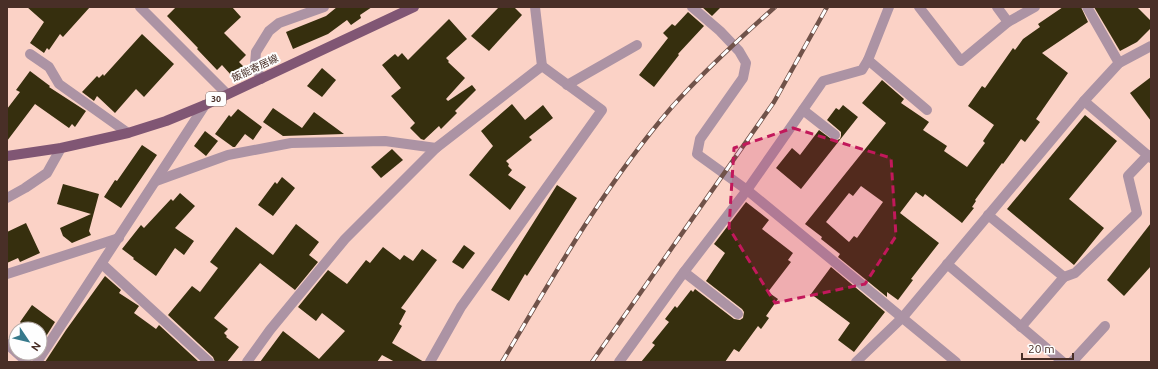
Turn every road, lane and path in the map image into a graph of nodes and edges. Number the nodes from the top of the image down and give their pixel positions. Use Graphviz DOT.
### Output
graph roads {
  1 [pos="140,7"];
  2 [pos="324,7"];
  3 [pos="414,7"];
  4 [pos="535,7"];
  5 [pos="692,7"];
  6 [pos="889,7"];
  7 [pos="919,7"];
  8 [pos="997,7"];
  9 [pos="1035,7"];
  10 [pos="1087,7"];
  11 [pos="1008,22"];
  12 [pos="637,45"];
  13 [pos="1151,46"];
  14 [pos="30,54"];
  15 [pos="868,60"];
  16 [pos="1119,63"];
  17 [pos="542,66"];
  18 [pos="261,79"];
  19 [pos="567,85"];
  20 [pos="227,94"];
  21 [pos="1084,101"];
  22 [pos="205,105"];
  23 [pos="803,110"];
  24 [pos="927,110"];
  25 [pos="128,133"];
  26 [pos="835,135"];
  27 [pos="61,148"];
  28 [pos="436,148"];
  29 [pos="7,156"];
  30 [pos="1150,156"];
  31 [pos="156,181"];
  32 [pos="744,188"];
  33 [pos="7,198"];
  34 [pos="988,215"];
  35 [pos="119,238"];
  36 [pos="102,264"];
  37 [pos="947,264"];
  38 [pos="684,272"];
  39 [pos="7,274"];
  40 [pos="1064,276"];
  41 [pos="738,314"];
  42 [pos="903,317"];
  43 [pos="1105,326"];
  44 [pos="1021,327"];
  45 [pos="1056,360"];
  46 [pos="37,362"];
  47 [pos="209,362"];
  48 [pos="247,362"];
  49 [pos="430,362"];
  50 [pos="619,362"];
  51 [pos="856,362"];
  52 [pos="956,362"];
  53 [pos="1072,362"];
  1 -- 20 [label="street"];
  2 -- 18 [label="street"];
  3 -- 18 [label="main road, 飯能寄居線 / 30"];
  4 -- 17 [label="street"];
  5 -- 32 [label="street"];
  6 -- 15 [label="street"];
  7 -- 11 [label="street"];
  8 -- 11 [label="street"];
  9 -- 11 [label="street"];
  10 -- 16 [label="street"];
  12 -- 19 [label="street"];
  13 -- 16 [label="street"];
  14 -- 25 [label="street"];
  15 -- 23 [label="street"];
  15 -- 24 [label="street"];
  16 -- 21 [label="street"];
  17 -- 19 [label="street"];
  17 -- 28 [label="street"];
  18 -- 20 [label="main road, 飯能寄居線 / 30"];
  19 -- 49 [label="street"];
  20 -- 22 [label="main road, 飯能寄居線 / 30"];
  21 -- 30 [label="street"];
  21 -- 34 [label="street"];
  22 -- 25 [label="main road, 飯能寄居線 / 30"];
  22 -- 31 [label="street"];
  23 -- 26 [label="street"];
  23 -- 32 [label="street"];
  25 -- 27 [label="main road, 飯能寄居線 / 30"];
  27 -- 29 [label="main road, 飯能寄居線 / 30"];
  27 -- 33 [label="street"];
  28 -- 31 [label="street"];
  28 -- 48 [label="street"];
  30 -- 40 [label="street"];
  31 -- 35 [label="street"];
  32 -- 38 [label="street"];
  32 -- 42 [label="street"];
  34 -- 37 [label="street"];
  34 -- 40 [label="street"];
  35 -- 36 [label="street"];
  35 -- 39 [label="street"];
  36 -- 46 [label="street"];
  36 -- 47 [label="street"];
  37 -- 42 [label="street"];
  37 -- 44 [label="street"];
  38 -- 41 [label="street"];
  38 -- 50 [label="street"];
  40 -- 44 [label="street"];
  42 -- 51 [label="street"];
  42 -- 52 [label="street"];
  43 -- 53 [label="street"];
  44 -- 45 [label="street"];
}
